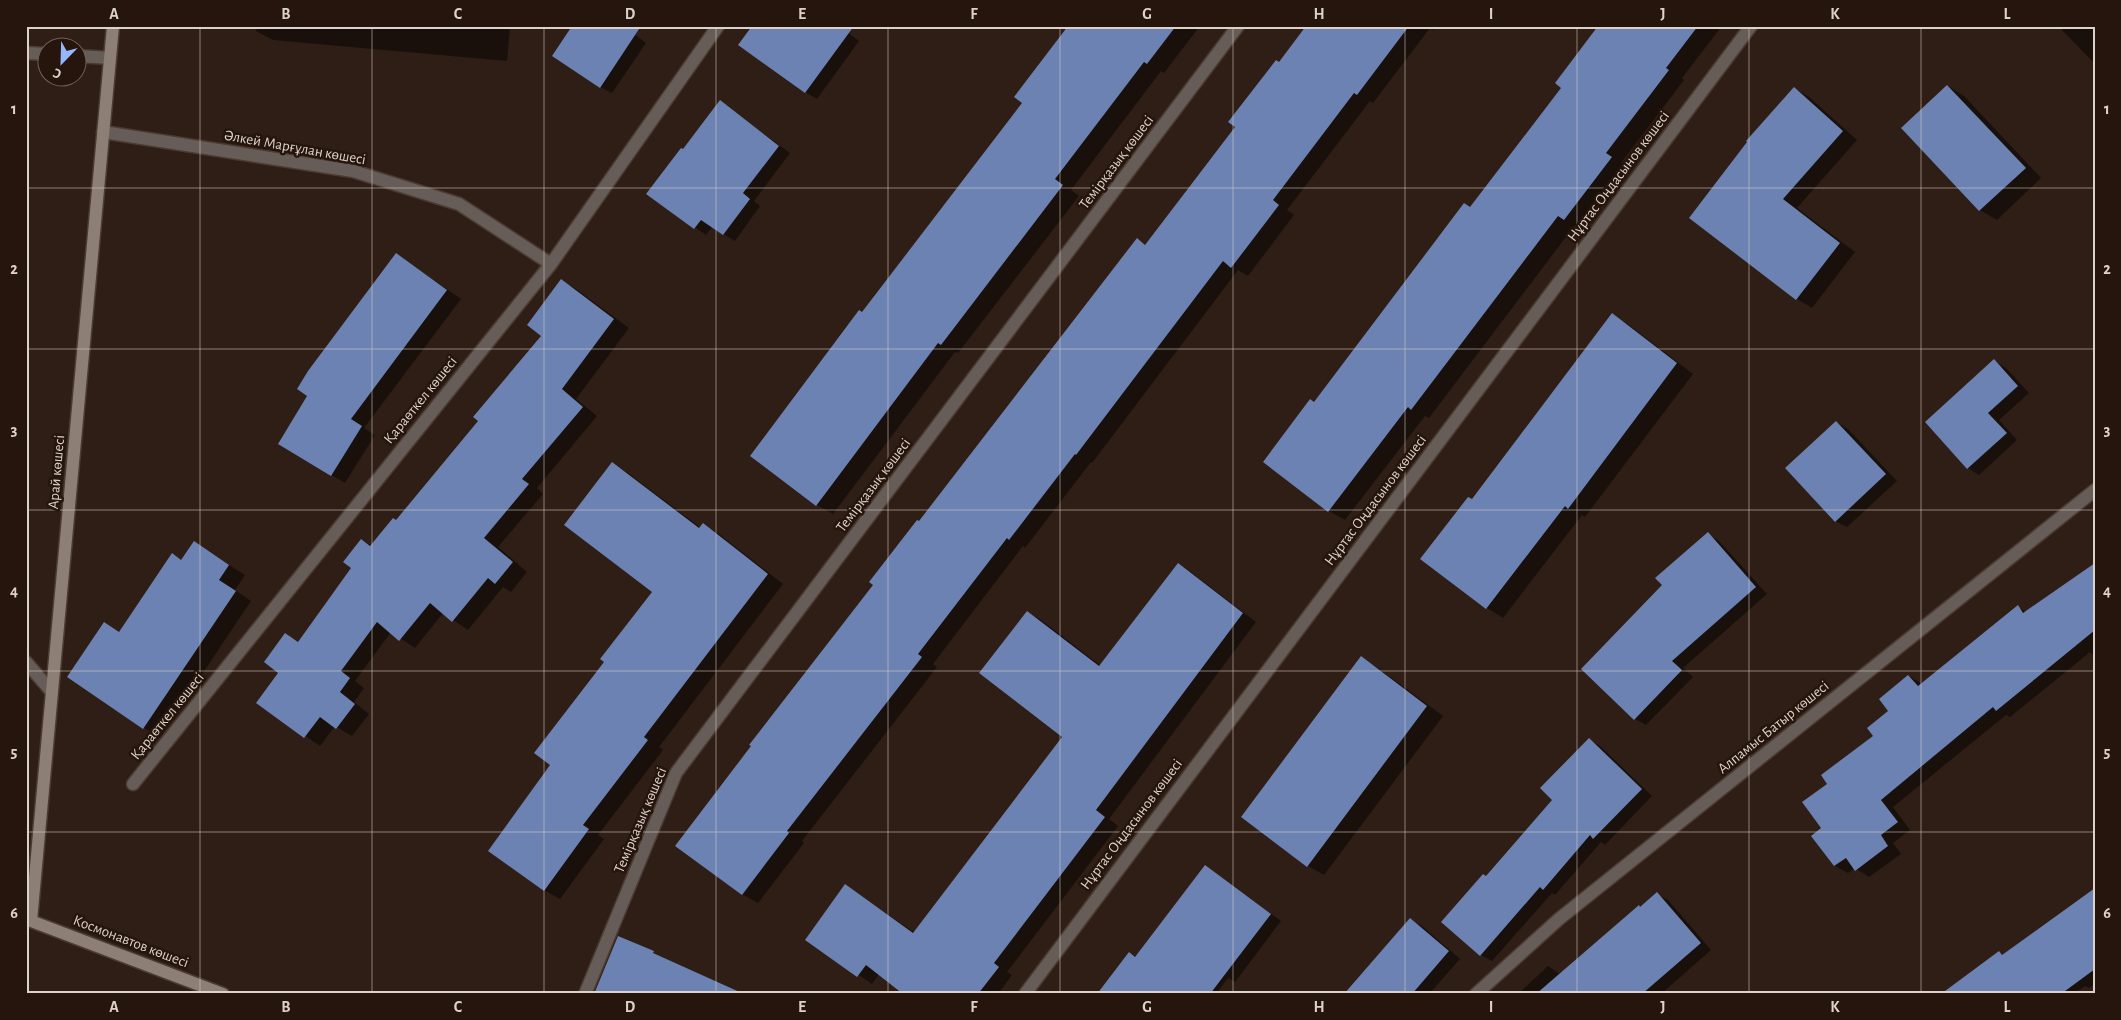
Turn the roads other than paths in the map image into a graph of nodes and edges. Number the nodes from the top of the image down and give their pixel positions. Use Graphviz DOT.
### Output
graph roads {
  1 [pos="113,26"];
  2 [pos="718,26"];
  3 [pos="1238,26"];
  4 [pos="1751,26"];
  5 [pos="88,57"];
  6 [pos="110,58"];
  7 [pos="103,132"];
  8 [pos="551,264"];
  9 [pos="2095,490"];
  10 [pos="26,662"];
  11 [pos="52,692"];
  12 [pos="133,784"];
  13 [pos="28,921"];
  14 [pos="223,994"];
  15 [pos="585,994"];
  16 [pos="1025,994"];
  17 [pos="1476,994"];
  1 -- 6 [label="street, Арай көшесі"];
  2 -- 8 [label="street, Қараөткел көшесі"];
  3 -- 15 [label="street, Темірқазық көшесі"];
  4 -- 16 [label="street, Нұртас Оңдасынов көшесі"];
  5 -- 6 [label="street"];
  6 -- 7 [label="street, Арай көшесі"];
  7 -- 8 [label="street, Әлкей Марғұлан көшесі"];
  7 -- 11 [label="street, Арай көшесі"];
  8 -- 12 [label="street, Қараөткел көшесі"];
  9 -- 17 [label="street, Алпамыс Батыр көшесі"];
  10 -- 11 [label="street"];
  11 -- 13 [label="street, Арай көшесі"];
  13 -- 14 [label="street, Космонавтов көшесі"];
}
